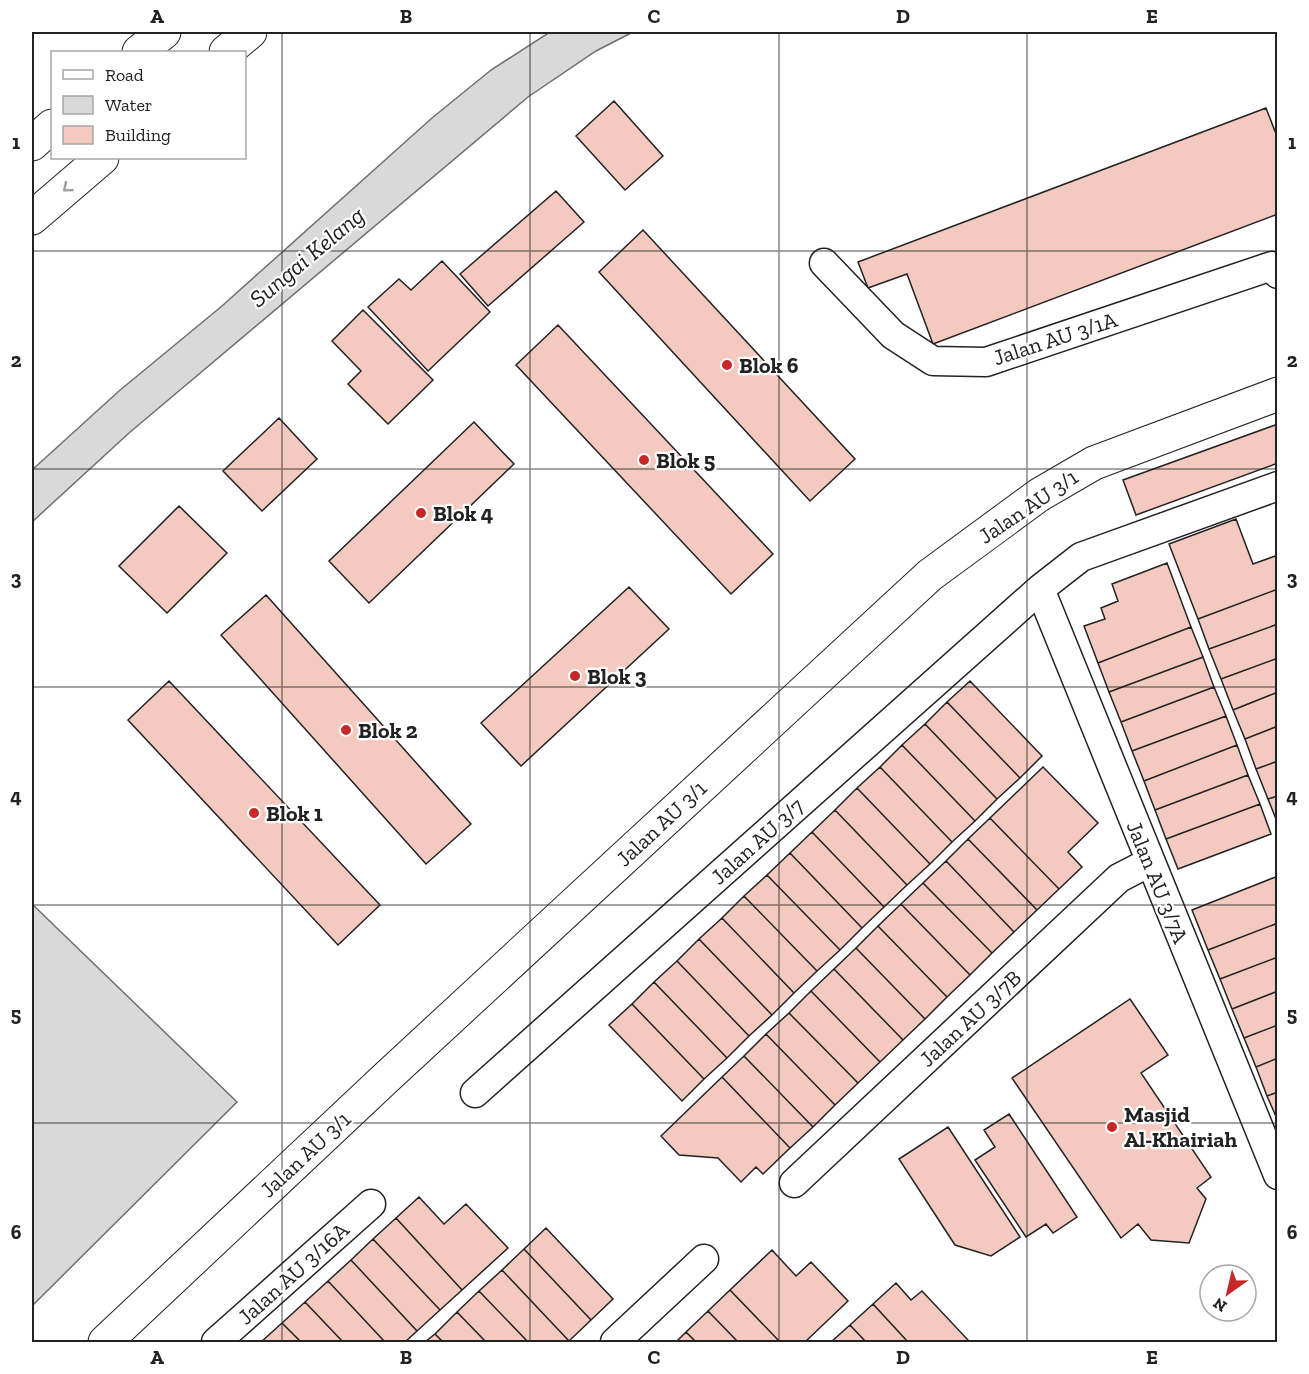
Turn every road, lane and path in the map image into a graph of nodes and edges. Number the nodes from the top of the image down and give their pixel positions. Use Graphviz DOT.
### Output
graph roads {
  1 [pos="164,32"];
  2 [pos="250,32"];
  3 [pos="140,51"];
  4 [pos="227,51"];
  5 [pos="51,127"];
  6 [pos="32,144"];
  7 [pos="101,159"];
  8 [pos="32,218"];
  9 [pos="824,263"];
  10 [pos="1278,274"];
  11 [pos="1278,394"];
  12 [pos="1278,486"];
  13 [pos="1040,589"];
  14 [pos="1150,862"];
  15 [pos="475,1093"];
  16 [pos="1278,1175"];
  17 [pos="794,1183"];
  18 [pos="371,1204"];
  19 [pos="704,1259"];
  20 [pos="105,1342"];
  21 [pos="216,1342"];
  22 [pos="615,1342"];
  1 -- 3 [label="main road"];
  2 -- 4 [label="main road"];
  5 -- 6 [label="main road"];
  7 -- 8 [label="main road, one-way"];
  9 -- 10 [label="street, Jalan AU 3/1A"];
  11 -- 20 [label="main road, Jalan AU 3/1"];
  12 -- 13 [label="street, Jalan AU 3/7"];
  13 -- 14 [label="street, Jalan AU 3/7A"];
  13 -- 15 [label="street, Jalan AU 3/7"];
  14 -- 16 [label="street, Jalan AU 3/7A"];
  14 -- 17 [label="street, Jalan AU 3/7B"];
  18 -- 21 [label="street, Jalan AU 3/16A"];
  19 -- 22 [label="street"];
}
